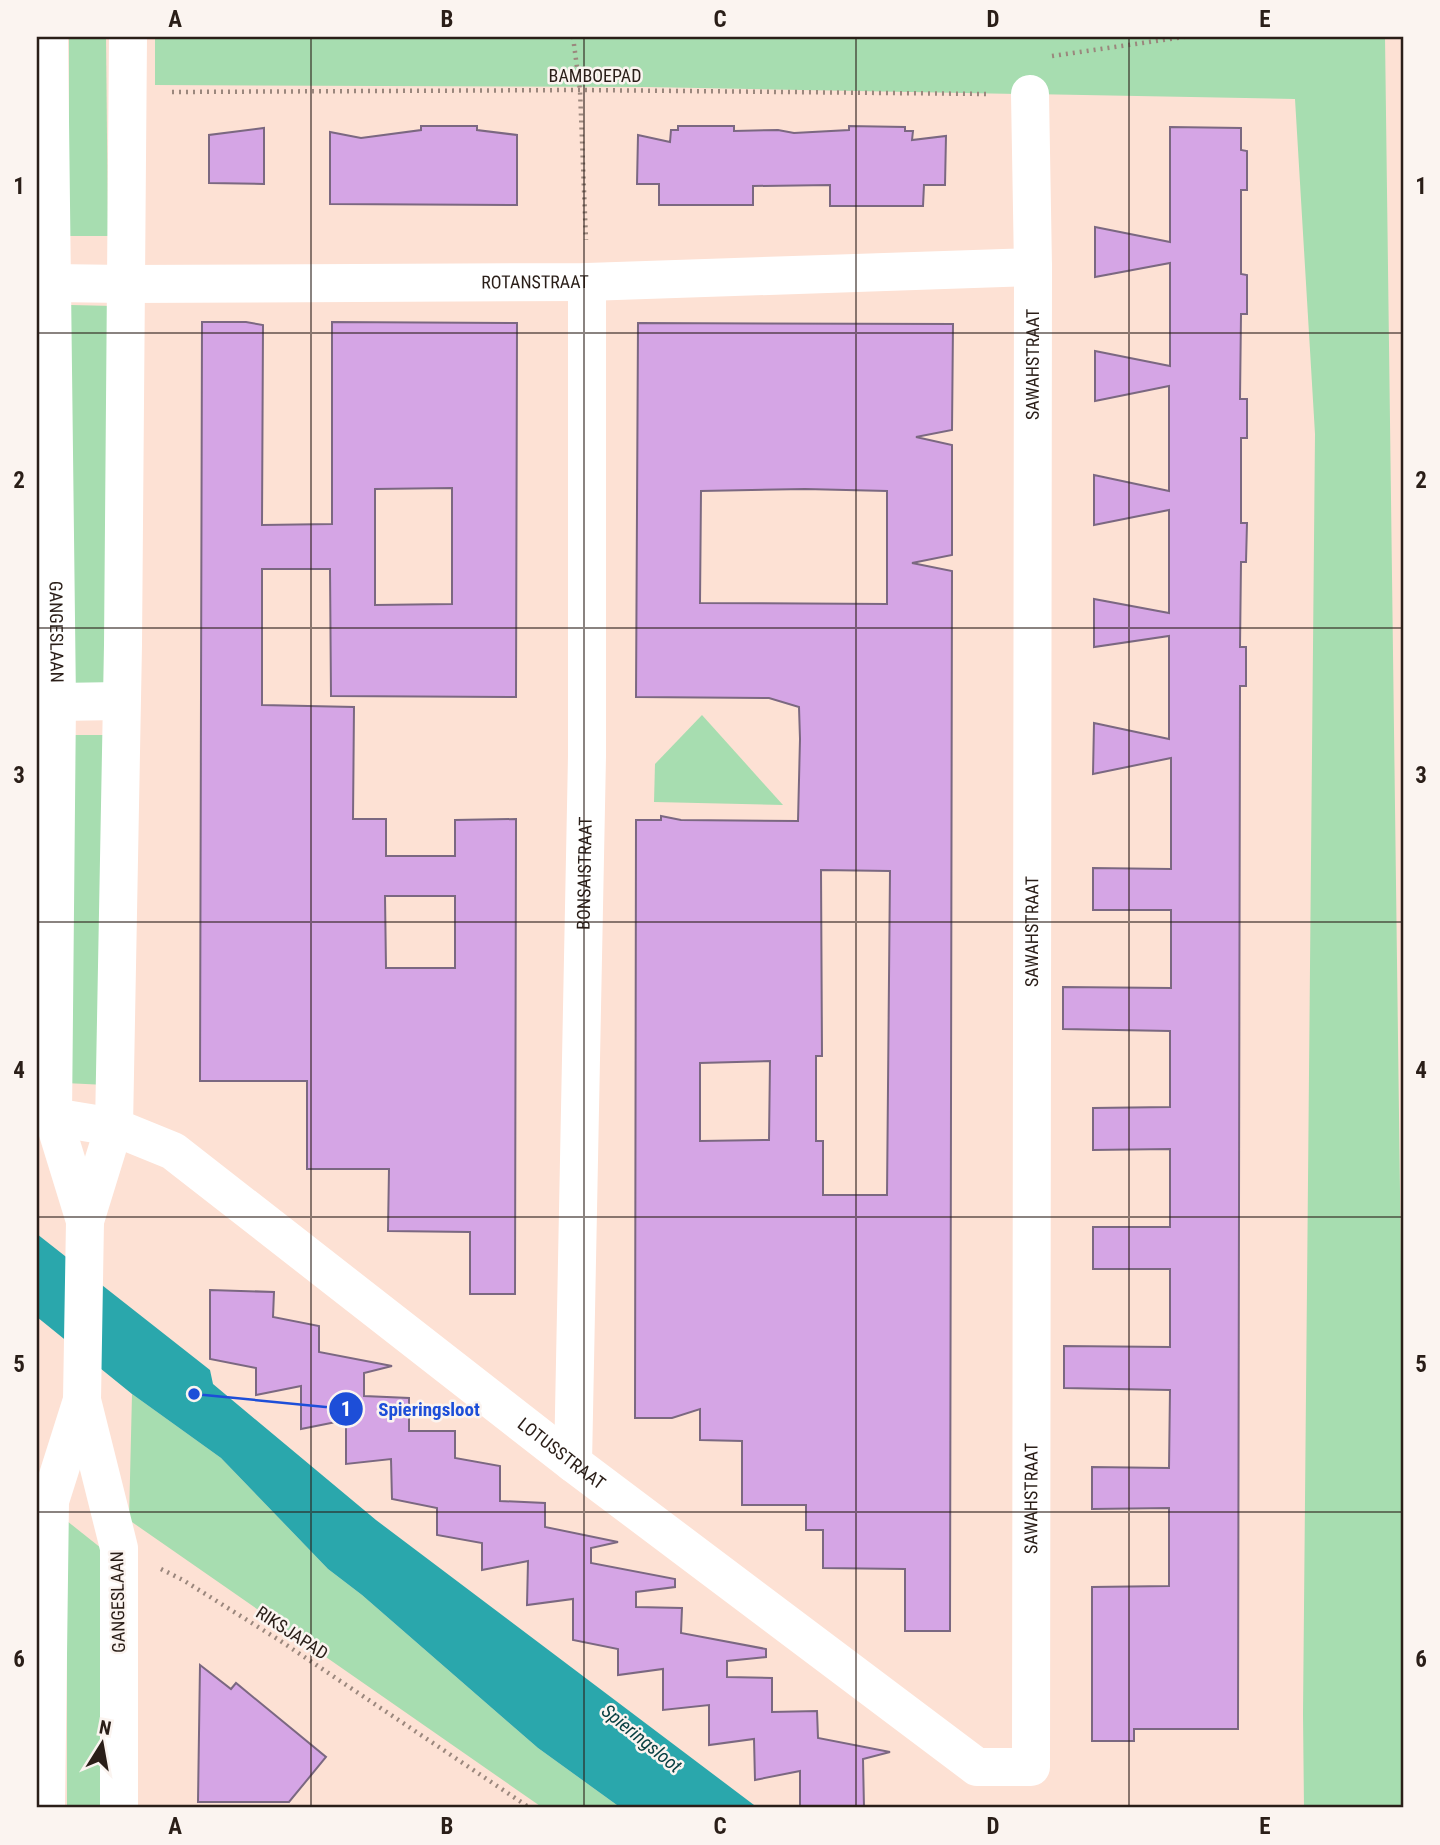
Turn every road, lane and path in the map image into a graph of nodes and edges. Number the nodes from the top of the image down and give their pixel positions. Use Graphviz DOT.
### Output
graph roads {
  1 [pos="49,37"];
  2 [pos="128,37"];
  3 [pos="573,37"];
  4 [pos="1184,37"];
  5 [pos="580,90"];
  6 [pos="160,92"];
  7 [pos="1030,94"];
  8 [pos="1033,267"];
  9 [pos="587,282"];
  10 [pos="45,283"];
  11 [pos="125,284"];
  12 [pos="120,701"];
  13 [pos="47,702"];
  14 [pos="53,1117"];
  15 [pos="114,1127"];
  16 [pos="85,1221"];
  17 [pos="82,1400"];
  18 [pos="573,1463"];
  19 [pos="119,1548"];
  20 [pos="1031,1767"];
  21 [pos="46,1808"];
  22 [pos="119,1808"];
  23 [pos="530,1808"];
  1 -- 10 [label="street, GANGESLAAN"];
  2 -- 11 [label="street, GANGESLAAN"];
  3 -- 5 [label="path"];
  4 -- 7 [label="path"];
  5 -- 6 [label="path, BAMBOEPAD"];
  5 -- 7 [label="path, BAMBOEPAD"];
  5 -- 9 [label="path"];
  7 -- 8 [label="street, SAWAHSTRAAT"];
  8 -- 9 [label="street, ROTANSTRAAT"];
  8 -- 20 [label="street, SAWAHSTRAAT"];
  9 -- 11 [label="street, ROTANSTRAAT"];
  9 -- 18 [label="street, BONSAISTRAAT"];
  10 -- 11 [label="street, ROTANSTRAAT"];
  10 -- 13 [label="street, GANGESLAAN"];
  11 -- 12 [label="street, GANGESLAAN"];
  12 -- 13 [label="street"];
  12 -- 15 [label="street, GANGESLAAN"];
  13 -- 14 [label="street, GANGESLAAN"];
  14 -- 15 [label="street, LOTUSSTRAAT"];
  14 -- 16 [label="street, GANGESLAAN"];
  15 -- 16 [label="street, GANGESLAAN"];
  15 -- 18 [label="street, LOTUSSTRAAT"];
  16 -- 17 [label="street, GANGESLAAN"];
  17 -- 19 [label="street, GANGESLAAN"];
  17 -- 21 [label="street, GANGESLAAN"];
  18 -- 20 [label="street, LOTUSSTRAAT"];
  19 -- 22 [label="street, GANGESLAAN"];
  19 -- 23 [label="path, RIKSJAPAD"];
}
